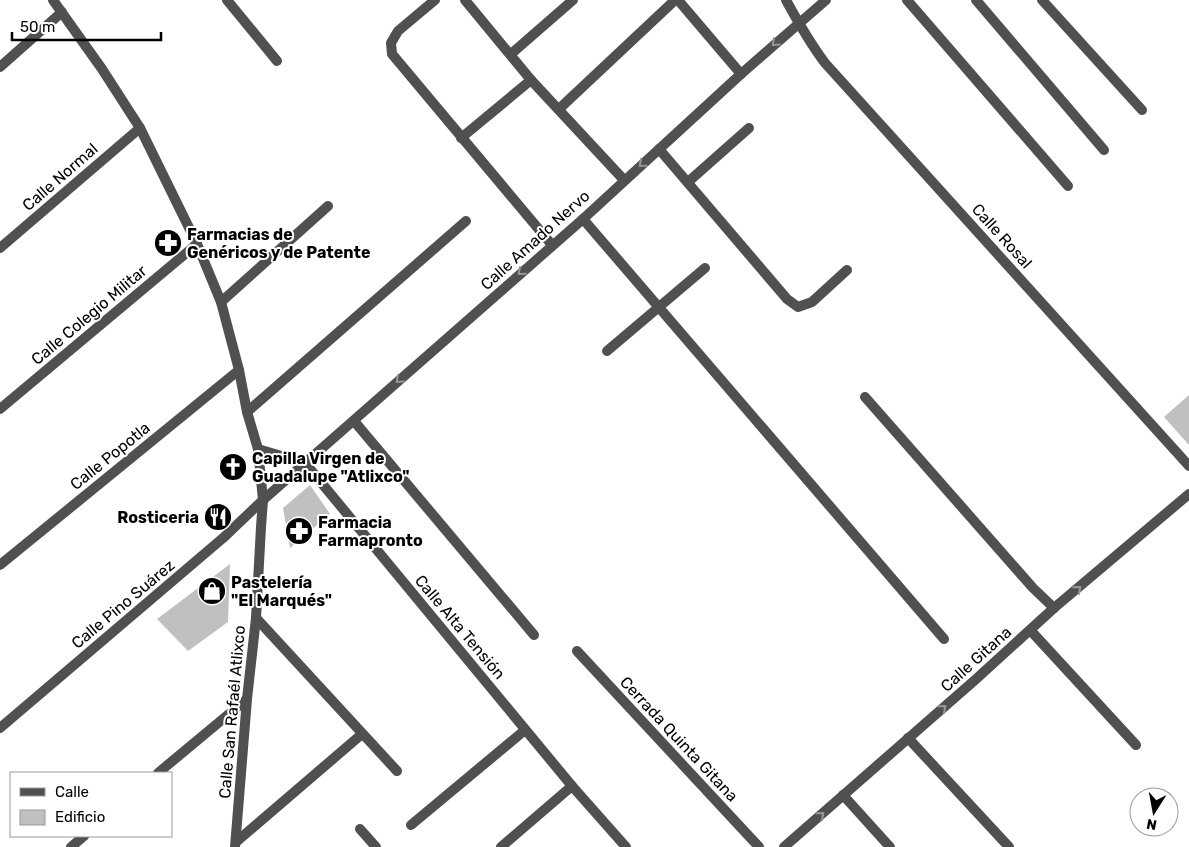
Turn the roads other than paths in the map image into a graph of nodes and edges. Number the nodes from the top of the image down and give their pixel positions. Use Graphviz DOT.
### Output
graph roads {
  1 [pos="53,0"];
  2 [pos="227,0"];
  3 [pos="435,0"];
  4 [pos="465,0"];
  5 [pos="573,0"];
  6 [pos="676,0"];
  7 [pos="786,0"];
  8 [pos="826,0"];
  9 [pos="907,0"];
  10 [pos="976,0"];
  11 [pos="1042,0"];
  12 [pos="62,12"];
  13 [pos="798,23"];
  14 [pos="512,54"];
  15 [pos="277,61"];
  16 [pos="0,67"];
  17 [pos="741,74"];
  18 [pos="531,80"];
  19 [pos="559,108"];
  20 [pos="1142,110"];
  21 [pos="140,128"];
  22 [pos="749,128"];
  23 [pos="461,138"];
  24 [pos="659,150"];
  25 [pos="1104,150"];
  26 [pos="624,180"];
  27 [pos="688,182"];
  28 [pos="1068,186"];
  29 [pos="328,206"];
  30 [pos="583,219"];
  31 [pos="466,221"];
  32 [pos="197,244"];
  33 [pos="552,245"];
  34 [pos="0,248"];
  35 [pos="705,268"];
  36 [pos="848,270"];
  37 [pos="221,302"];
  38 [pos="658,308"];
  39 [pos="607,351"];
  40 [pos="239,370"];
  41 [pos="865,397"];
  42 [pos="0,409"];
  43 [pos="247,412"];
  44 [pos="354,421"];
  45 [pos="258,449"];
  46 [pos="305,463"];
  47 [pos="1189,466"];
  48 [pos="1189,494"];
  49 [pos="262,500"];
  50 [pos="0,565"];
  51 [pos="1054,608"];
  52 [pos="256,618"];
  53 [pos="1031,630"];
  54 [pos="534,635"];
  55 [pos="944,638"];
  56 [pos="577,650"];
  57 [pos="246,699"];
  58 [pos="0,728"];
  59 [pos="525,730"];
  60 [pos="362,734"];
  61 [pos="908,738"];
  62 [pos="1136,745"];
  63 [pos="397,771"];
  64 [pos="159,772"];
  65 [pos="572,786"];
  66 [pos="843,795"];
  67 [pos="411,824"];
  68 [pos="360,829"];
  69 [pos="83,837"];
  70 [pos="235,844"];
  71 [pos="70,847"];
  72 [pos="376,847"];
  73 [pos="501,847"];
  74 [pos="626,847"];
  75 [pos="760,847"];
  76 [pos="784,847"];
  77 [pos="890,847"];
  78 [pos="1009,847"];
  1 -- 12 [label="street, Calle San Rafaél Atlixco"];
  2 -- 15 [label="street"];
  3 -- 23 [label="street"];
  4 -- 14 [label="street"];
  5 -- 14 [label="street"];
  6 -- 17 [label="street"];
  6 -- 19 [label="street"];
  7 -- 13 [label="street, Calle Rosal"];
  8 -- 13 [label="street, Calle Amado Nervo"];
  9 -- 28 [label="street"];
  10 -- 25 [label="street"];
  11 -- 20 [label="street"];
  12 -- 16 [label="street"];
  12 -- 21 [label="street, Calle San Rafaél Atlixco"];
  13 -- 17 [label="street, Calle Amado Nervo, one-way"];
  13 -- 47 [label="street, Calle Rosal"];
  14 -- 18 [label="street"];
  17 -- 24 [label="street, Calle Amado Nervo"];
  18 -- 19 [label="street"];
  18 -- 23 [label="street"];
  19 -- 26 [label="street"];
  21 -- 32 [label="street, Calle San Rafaél Atlixco"];
  21 -- 34 [label="street, Calle Normal"];
  22 -- 27 [label="street"];
  23 -- 33 [label="street"];
  24 -- 26 [label="street, Calle Amado Nervo, one-way"];
  24 -- 27 [label="street"];
  26 -- 30 [label="street, Calle Amado Nervo"];
  27 -- 36 [label="street"];
  29 -- 37 [label="street"];
  30 -- 33 [label="street, Calle Amado Nervo"];
  30 -- 38 [label="street"];
  31 -- 43 [label="street"];
  32 -- 37 [label="street, Calle San Rafaél Atlixco"];
  32 -- 42 [label="street, Calle Colegio Militar"];
  33 -- 44 [label="street, Calle Amado Nervo, one-way"];
  35 -- 38 [label="street"];
  37 -- 40 [label="street, Calle San Rafaél Atlixco"];
  38 -- 39 [label="street"];
  38 -- 55 [label="street"];
  40 -- 43 [label="street, Calle San Rafaél Atlixco"];
  40 -- 50 [label="street, Calle Popotla"];
  41 -- 51 [label="street"];
  43 -- 45 [label="street, Calle San Rafaél Atlixco"];
  44 -- 46 [label="street, Calle Amado Nervo"];
  44 -- 54 [label="street"];
  45 -- 46 [label="street"];
  45 -- 49 [label="street, Calle San Rafaél Atlixco"];
  46 -- 49 [label="street, Calle Amado Nervo"];
  46 -- 59 [label="street, Calle Alta Tensión"];
  51 -- 48 [label="street, Calle Gitana, one-way"];
  49 -- 52 [label="street, Calle San Rafaél Atlixco"];
  49 -- 58 [label="street, Calle Pino Suárez"];
  51 -- 53 [label="street, Calle Gitana"];
  52 -- 57 [label="street, Calle San Rafaél Atlixco"];
  52 -- 60 [label="street"];
  61 -- 53 [label="street, Calle Gitana, one-way"];
  53 -- 62 [label="street"];
  56 -- 75 [label="street, Cerrada Quinta Gitana"];
  57 -- 64 [label="street"];
  57 -- 70 [label="street, Calle San Rafaél Atlixco"];
  59 -- 65 [label="street, Calle Alta Tensión"];
  59 -- 67 [label="street"];
  60 -- 63 [label="street"];
  60 -- 70 [label="street"];
  61 -- 66 [label="street, Calle Gitana"];
  61 -- 78 [label="street"];
  65 -- 73 [label="street"];
  65 -- 74 [label="street, Calle Alta Tensión"];
  76 -- 66 [label="street, Calle Gitana, one-way"];
  66 -- 77 [label="street"];
  68 -- 72 [label="street"];
  69 -- 71 [label="street"];
}
